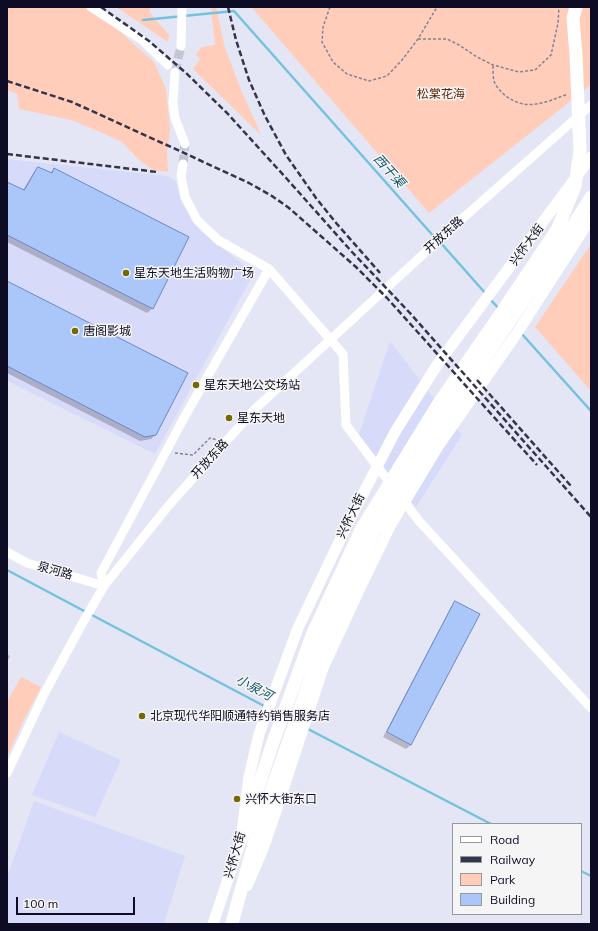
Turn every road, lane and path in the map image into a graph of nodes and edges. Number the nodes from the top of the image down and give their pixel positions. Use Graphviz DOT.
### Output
graph roads {
  1 [pos="91,7"];
  2 [pos="182,7"];
  3 [pos="330,7"];
  4 [pos="437,7"];
  5 [pos="559,7"];
  6 [pos="576,7"];
  7 [pos="418,39"];
  8 [pos="181,46"];
  9 [pos="493,66"];
  10 [pos="570,93"];
  11 [pos="591,105"];
  12 [pos="185,144"];
  13 [pos="591,157"];
  14 [pos="183,164"];
  15 [pos="591,197"];
  16 [pos="591,218"];
  17 [pos="269,269"];
  18 [pos="225,442"];
  19 [pos="165,453"];
  20 [pos="7,552"];
  21 [pos="104,586"];
  22 [pos="591,708"];
  23 [pos="7,773"];
  24 [pos="241,840"];
  25 [pos="232,923"];
  26 [pos="213,924"];
  1 -- 12 [label="street"];
  2 -- 8 [label="street"];
  3 -- 7 [label="path"];
  4 -- 7 [label="path"];
  5 -- 9 [label="path"];
  6 -- 24 [label="highway"];
  7 -- 9 [label="path"];
  9 -- 10 [label="path"];
  11 -- 18 [label="street, 开放东路"];
  13 -- 24 [label="main road, 兴怀大街"];
  14 -- 17 [label="street"];
  15 -- 25 [label="highway"];
  16 -- 25 [label="main road, 兴怀大街"];
  17 -- 19 [label="street"];
  17 -- 22 [label="street"];
  18 -- 19 [label="path"];
  18 -- 21 [label="street, 开放东路"];
  19 -- 21 [label="street"];
  20 -- 21 [label="street, 泉河路"];
  21 -- 23 [label="street, 开放东路"];
  24 -- 26 [label="main road, 兴怀大街"];
}
